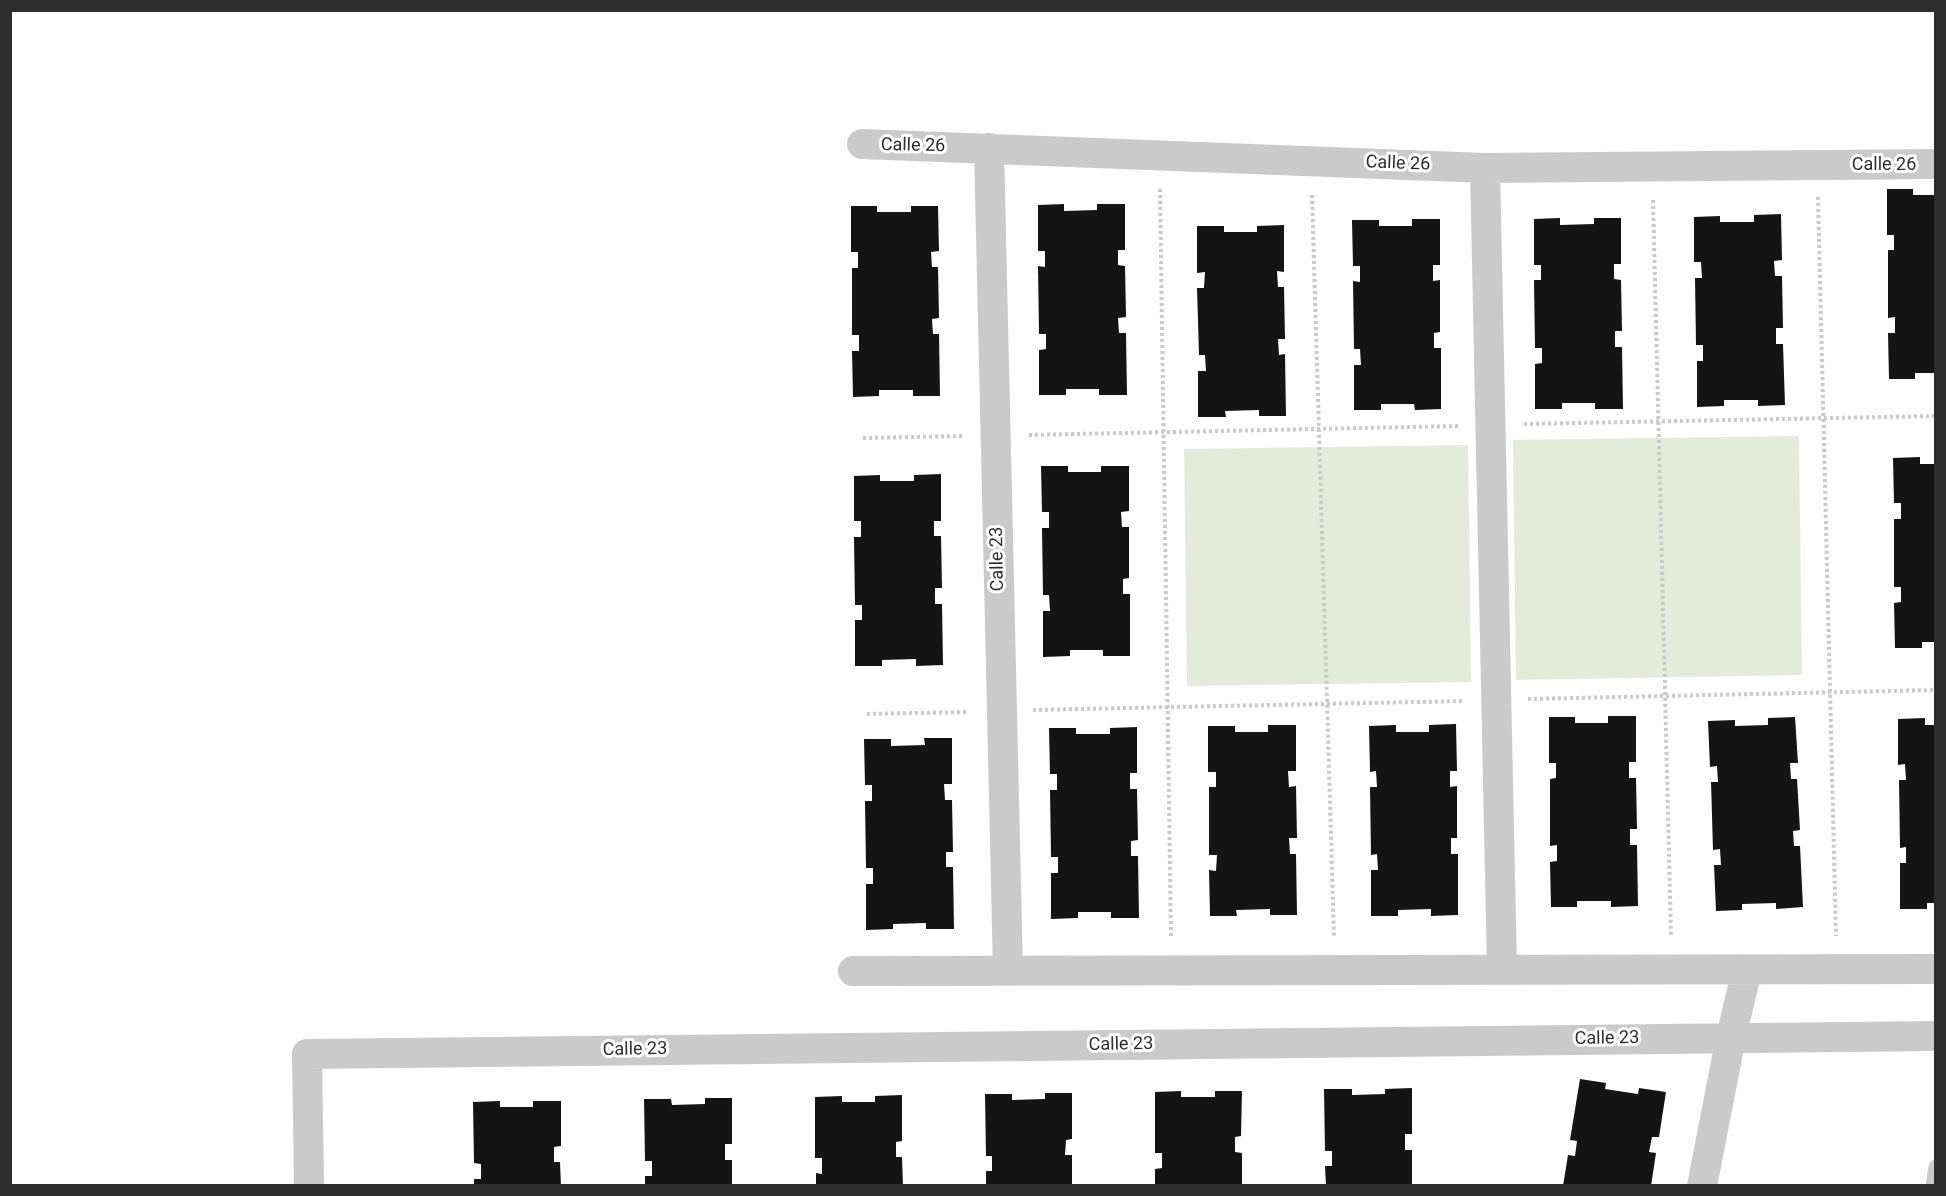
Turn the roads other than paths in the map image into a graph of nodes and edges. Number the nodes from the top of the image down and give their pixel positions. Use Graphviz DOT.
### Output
graph roads {
  1 [pos="862,144"];
  2 [pos="988,148"];
  3 [pos="1935,164"];
  4 [pos="1485,168"];
  5 [pos="1935,969"];
  6 [pos="1502,970"];
  7 [pos="1747,970"];
  8 [pos="853,971"];
  9 [pos="1008,971"];
  10 [pos="1935,1036"];
  11 [pos="1731,1037"];
  12 [pos="1935,1167"];
  13 [pos="309,1185"];
  14 [pos="1702,1185"];
  15 [pos="1933,1185"];
  1 -- 2 [label="street, Calle 26"];
  2 -- 4 [label="street, Calle 26"];
  2 -- 9 [label="street, Calle 23"];
  3 -- 4 [label="street, Calle 26"];
  4 -- 6 [label="street"];
  5 -- 7 [label="street"];
  6 -- 7 [label="street"];
  6 -- 9 [label="street"];
  7 -- 11 [label="street"];
  8 -- 9 [label="street"];
  10 -- 11 [label="street, Calle 23"];
  11 -- 13 [label="street, Calle 23"];
  11 -- 14 [label="street"];
  12 -- 15 [label="lane"];
}
